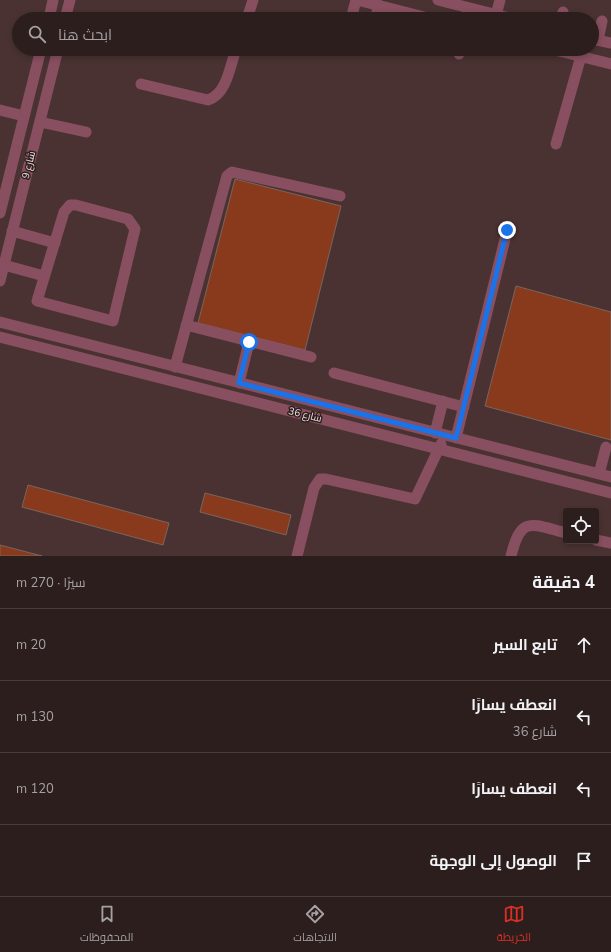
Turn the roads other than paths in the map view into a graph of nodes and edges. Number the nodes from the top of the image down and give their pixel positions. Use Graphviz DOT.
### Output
graph roads {
  1 [pos="54,0"];
  2 [pos="70,0"];
  3 [pos="253,0"];
  4 [pos="356,0"];
  5 [pos="438,0"];
  6 [pos="500,0"];
  7 [pos="457,2"];
  8 [pos="379,6"];
  9 [pos="51,12"];
  10 [pos="67,12"];
  11 [pos="249,12"];
  12 [pos="353,12"];
  13 [pos="377,12"];
  14 [pos="403,12"];
  15 [pos="487,12"];
  16 [pos="497,12"];
  17 [pos="602,21"];
  18 [pos="599,29"];
  19 [pos="599,40"];
  20 [pos="611,43"];
  21 [pos="39,56"];
  22 [pos="56,56"];
  23 [pos="234,56"];
  24 [pos="581,56"];
  25 [pos="590,56"];
  26 [pos="611,64"];
  27 [pos="141,84"];
  28 [pos="0,110"];
  29 [pos="24,116"];
  30 [pos="40,122"];
  31 [pos="86,132"];
  32 [pos="556,144"];
  33 [pos="340,196"];
  34 [pos="0,213"];
  35 [pos="507,230"];
  36 [pos="12,231"];
  37 [pos="55,243"];
  38 [pos="4,265"];
  39 [pos="44,276"];
  40 [pos="0,281"];
  41 [pos="0,322"];
  42 [pos="186,325"];
  43 [pos="0,337"];
  44 [pos="249,342"];
  45 [pos="311,357"];
  46 [pos="175,367"];
  47 [pos="190,370"];
  48 [pos="334,373"];
  49 [pos="239,383"];
  50 [pos="186,385"];
  51 [pos="443,401"];
  52 [pos="464,407"];
  53 [pos="439,434"];
  54 [pos="456,438"];
  55 [pos="606,447"];
  56 [pos="439,450"];
  57 [pos="599,474"];
  58 [pos="611,477"];
  59 [pos="611,493"];
  60 [pos="563,532"];
  61 [pos="599,541"];
  62 [pos="611,543"];
  63 [pos="297,556"];
  64 [pos="511,556"];
  1 -- 9 [label="lane"];
  2 -- 10 [label="lane"];
  3 -- 11 [label="lane"];
  4 -- 8 [label="lane"];
  4 -- 12 [label="lane"];
  5 -- 7 [label="lane"];
  6 -- 16 [label="lane"];
  7 -- 15 [label="lane"];
  8 -- 13 [label="lane"];
  8 -- 14 [label="lane"];
  17 -- 18 [label="lane"];
  19 -- 20 [label="lane"];
  21 -- 29 [label="lane, شارع 9"];
  22 -- 30 [label="lane, شارع 9"];
  23 -- 27 [label="lane"];
  24 -- 32 [label="lane"];
  25 -- 26 [label="lane"];
  28 -- 29 [label="lane"];
  29 -- 34 [label="lane, شارع 9"];
  30 -- 31 [label="lane"];
  30 -- 36 [label="lane, شارع 9"];
  33 -- 42 [label="lane"];
  35 -- 52 [label="lane"];
  36 -- 37 [label="lane"];
  36 -- 38 [label="lane, شارع 9"];
  37 -- 39 [label="lane"];
  37 -- 39 [label="lane"];
  38 -- 39 [label="lane"];
  38 -- 40 [label="lane, شارع 9"];
  41 -- 46 [label="lane, شارع 36"];
  42 -- 44 [label="lane"];
  42 -- 46 [label="lane"];
  43 -- 50 [label="lane, شارع 36"];
  44 -- 45 [label="lane"];
  44 -- 49 [label="lane"];
  46 -- 47 [label="lane, شارع 36"];
  47 -- 49 [label="lane, شارع 36"];
  47 -- 50 [label="lane"];
  48 -- 51 [label="lane"];
  49 -- 53 [label="lane, شارع 36"];
  50 -- 56 [label="lane, شارع 36"];
  51 -- 52 [label="lane"];
  51 -- 53 [label="lane"];
  52 -- 54 [label="lane"];
  53 -- 54 [label="lane, شارع 36"];
  53 -- 56 [label="lane"];
  54 -- 57 [label="lane, شارع 36"];
  55 -- 57 [label="lane"];
  56 -- 59 [label="lane, شارع 36"];
  56 -- 63 [label="lane"];
  57 -- 58 [label="lane, شارع 36"];
  60 -- 64 [label="lane"];
  61 -- 62 [label="lane"];
}
